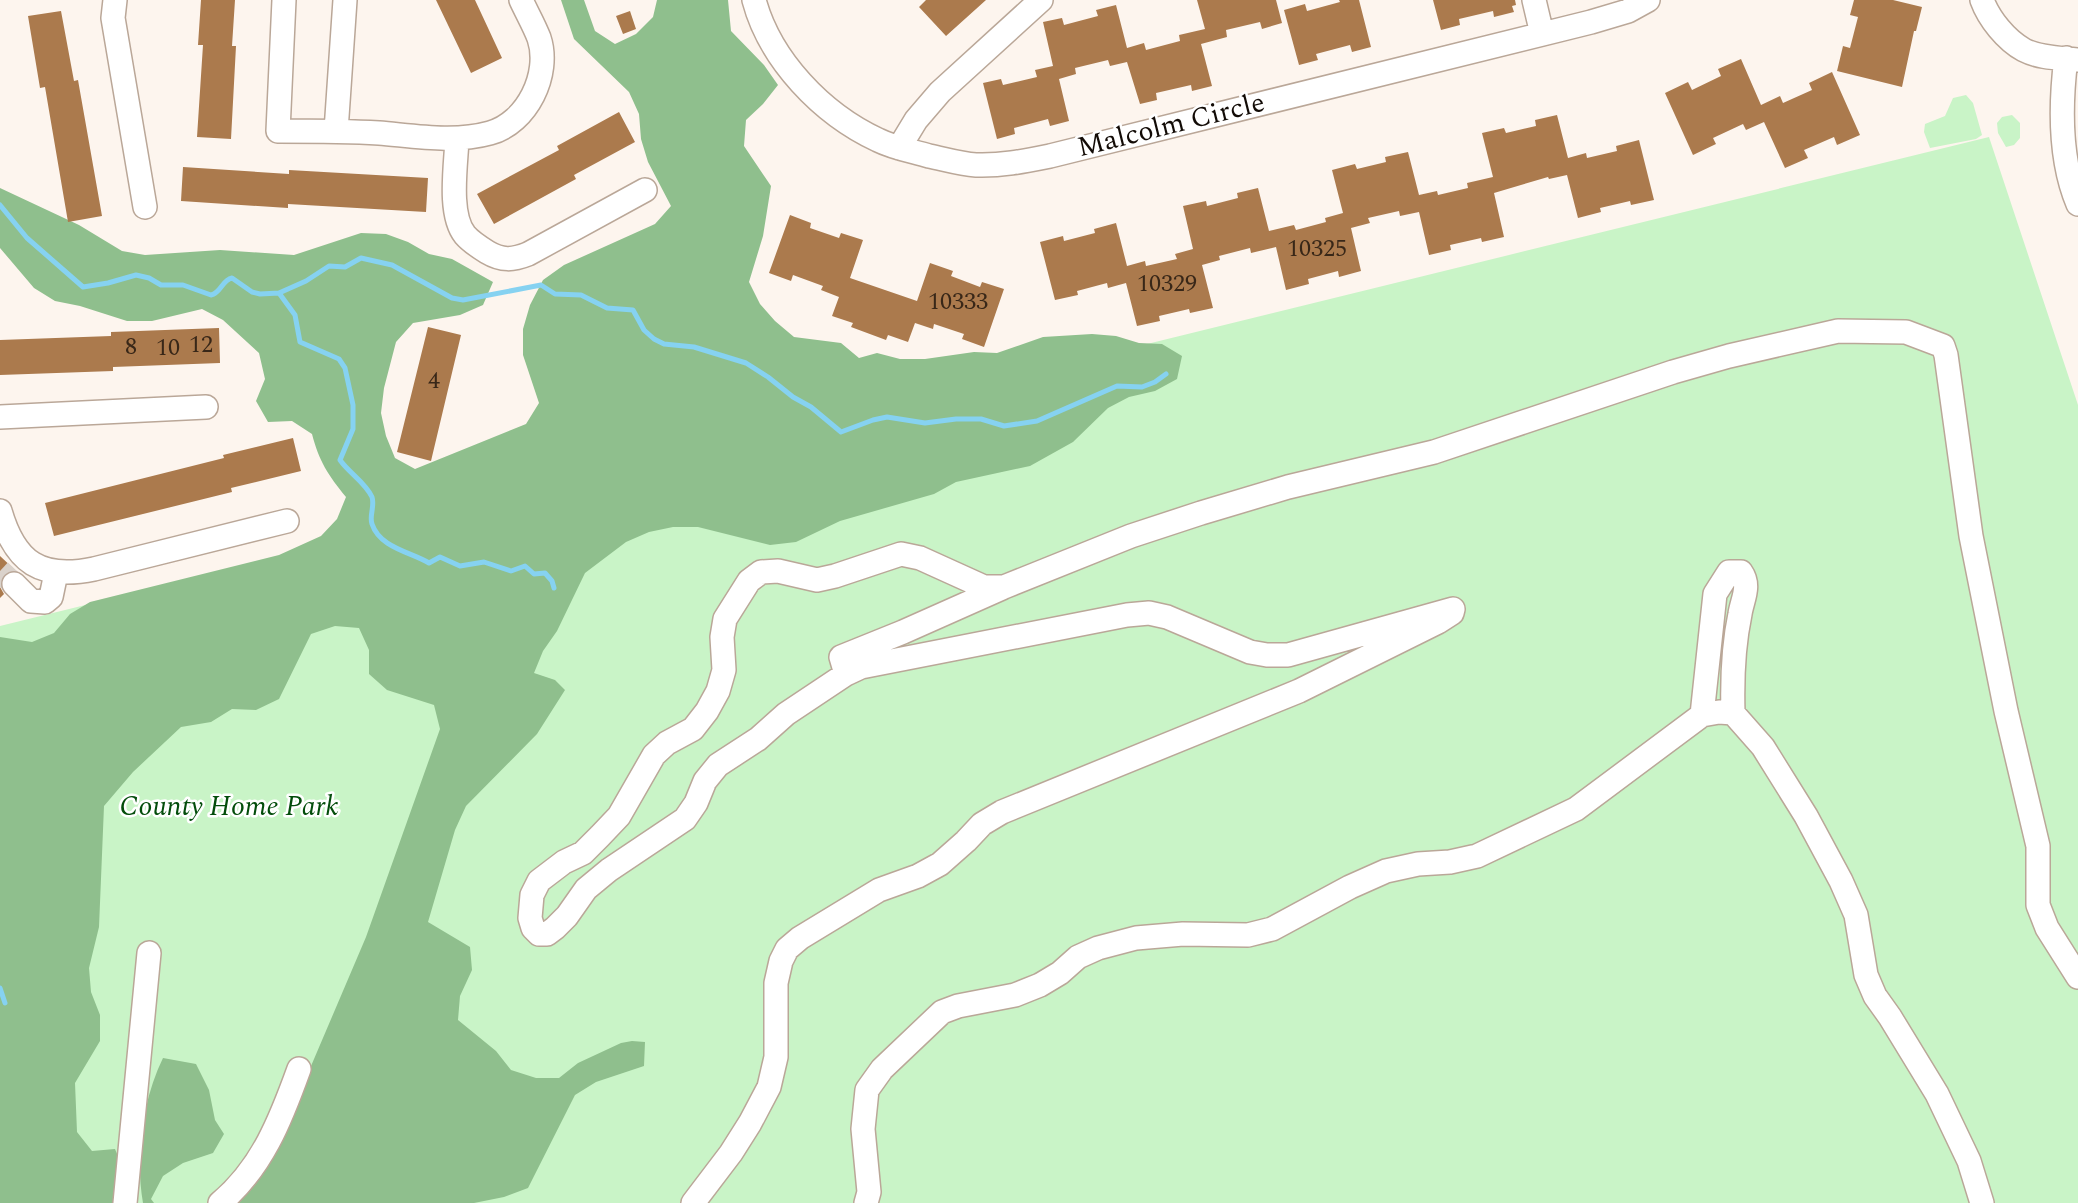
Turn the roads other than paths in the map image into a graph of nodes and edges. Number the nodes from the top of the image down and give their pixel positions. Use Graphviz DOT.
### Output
graph roads {
  1 [pos="115,0"];
  2 [pos="284,0"];
  3 [pos="345,0"];
  4 [pos="521,0"];
  5 [pos="754,0"];
  6 [pos="1041,0"];
  7 [pos="1534,0"];
  8 [pos="1648,0"];
  9 [pos="1982,0"];
  10 [pos="1542,34"];
  11 [pos="2072,59"];
  12 [pos="336,131"];
  13 [pos="457,139"];
  14 [pos="899,148"];
  15 [pos="645,190"];
  16 [pos="2078,204"];
  17 [pos="145,207"];
  18 [pos="206,407"];
  19 [pos="0,417"];
  20 [pos="0,511"];
  21 [pos="287,521"];
  22 [pos="56,573"];
  23 [pos="14,584"];
  24 [pos="1004,587"];
  25 [pos="846,674"];
  26 [pos="1733,713"];
  27 [pos="1703,715"];
  28 [pos="149,953"];
  29 [pos="2078,977"];
  30 [pos="299,1069"];
  31 [pos="125,1203"];
  32 [pos="220,1203"];
  33 [pos="693,1203"];
  34 [pos="866,1203"];
  35 [pos="1982,1203"];
  1 -- 17 [label="street"];
  2 -- 12 [label="street"];
  3 -- 12 [label="street"];
  4 -- 13 [label="street"];
  5 -- 14 [label="street, Malcolm Circle"];
  6 -- 14 [label="street"];
  7 -- 10 [label="street"];
  8 -- 10 [label="street, Malcolm Circle"];
  9 -- 11 [label="street"];
  10 -- 14 [label="street, Malcolm Circle"];
  11 -- 16 [label="street"];
  12 -- 13 [label="street"];
  13 -- 15 [label="street"];
  18 -- 19 [label="street"];
  20 -- 22 [label="street"];
  21 -- 22 [label="street"];
  22 -- 23 [label="street"];
  24 -- 25 [label="street"];
  24 -- 25 [label="street"];
  24 -- 29 [label="street"];
  25 -- 33 [label="street"];
  26 -- 27 [label="street"];
  26 -- 27 [label="street"];
  26 -- 35 [label="street"];
  27 -- 34 [label="street"];
  28 -- 31 [label="street"];
  30 -- 32 [label="street"];
}
